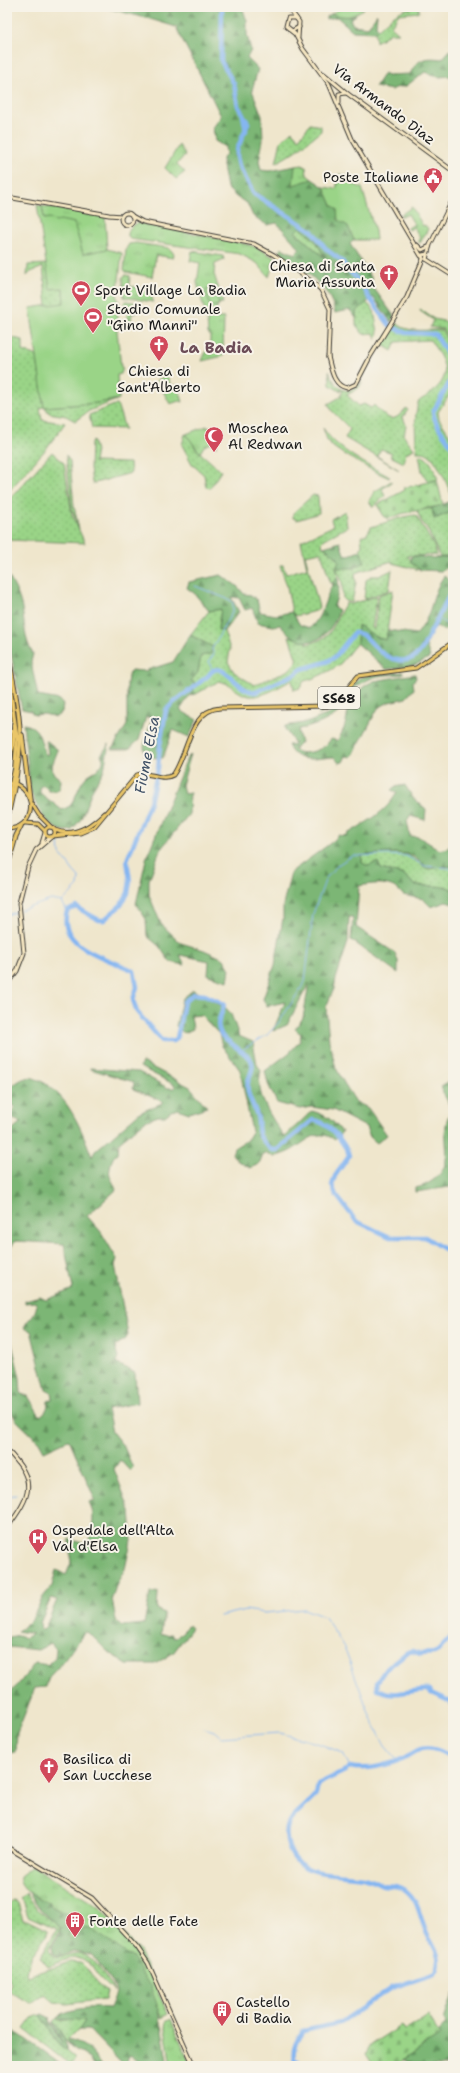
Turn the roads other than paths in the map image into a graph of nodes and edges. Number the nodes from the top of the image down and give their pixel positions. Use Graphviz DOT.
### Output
graph roads {
  1 [pos="287,7"];
  2 [pos="296,18"];
  3 [pos="287,20"];
  4 [pos="299,27"];
  5 [pos="290,30"];
  6 [pos="298,40"];
  7 [pos="330,82"];
  8 [pos="339,86"];
  9 [pos="333,91"];
  10 [pos="348,94"];
  11 [pos="341,111"];
  12 [pos="453,171"];
  13 [pos="7,197"];
  14 [pos="453,200"];
  15 [pos="109,215"];
  16 [pos="122,216"];
  17 [pos="132,216"];
  18 [pos="121,221"];
  19 [pos="143,222"];
  20 [pos="130,224"];
  21 [pos="411,239"];
  22 [pos="430,245"];
  23 [pos="427,254"];
  24 [pos="425,259"];
  25 [pos="419,268"];
  26 [pos="453,276"];
  27 [pos="452,643"];
  28 [pos="7,647"];
  29 [pos="9,665"];
  30 [pos="7,678"];
  31 [pos="7,764"];
  32 [pos="16,784"];
  33 [pos="31,801"];
  34 [pos="7,806"];
  35 [pos="110,808"];
  36 [pos="7,820"];
  37 [pos="25,823"];
  38 [pos="21,826"];
  39 [pos="51,828"];
  40 [pos="7,830"];
  41 [pos="55,830"];
  42 [pos="45,832"];
  43 [pos="52,837"];
  44 [pos="41,844"];
  45 [pos="7,868"];
  46 [pos="7,984"];
  47 [pos="7,1450"];
  48 [pos="7,1528"];
  49 [pos="7,1847"];
  50 [pos="194,2066"];
  1 -- 2 [label="main road"];
  1 -- 3 [label="main road, Via Armando Diaz"];
  2 -- 3 [label="main road"];
  2 -- 4 [label="main road"];
  3 -- 5 [label="main road, Via Armando Diaz"];
  4 -- 5 [label="main road"];
  4 -- 6 [label="main road"];
  5 -- 6 [label="main road, Via Armando Diaz"];
  6 -- 7 [label="main road, Via Armando Diaz"];
  7 -- 8 [label="main road, Via Armando Diaz"];
  7 -- 9 [label="main road, Via Armando Diaz"];
  8 -- 9 [label="main road"];
  8 -- 9 [label="main road"];
  8 -- 10 [label="main road, Via Armando Diaz"];
  9 -- 11 [label="main road, Via Armando Diaz"];
  10 -- 11 [label="main road"];
  10 -- 12 [label="main road, Via Armando Diaz"];
  11 -- 21 [label="main road, Via Armando Diaz"];
  13 -- 15 [label="main road"];
  14 -- 22 [label="main road"];
  15 -- 16 [label="main road"];
  15 -- 18 [label="main road"];
  16 -- 17 [label="main road"];
  16 -- 18 [label="main road"];
  17 -- 19 [label="main road"];
  17 -- 20 [label="main road"];
  18 -- 20 [label="main road"];
  19 -- 20 [label="main road"];
  19 -- 25 [label="main road"];
  21 -- 22 [label="main road"];
  21 -- 24 [label="main road, Via Armando Diaz"];
  22 -- 23 [label="main road"];
  23 -- 24 [label="main road"];
  23 -- 24 [label="main road"];
  24 -- 25 [label="main road"];
  24 -- 25 [label="main road"];
  24 -- 26 [label="main road"];
  27 -- 35 [label="main road, SS68"];
  28 -- 29 [label="highway"];
  29 -- 33 [label="highway"];
  29 -- 34 [label="highway"];
  29 -- 36 [label="highway"];
  30 -- 31 [label="highway"];
  32 -- 33 [label="main road"];
  33 -- 37 [label="main road"];
  33 -- 39 [label="main road"];
  35 -- 41 [label="main road, SS68"];
  35 -- 43 [label="main road, SS68"];
  37 -- 38 [label="main road"];
  37 -- 42 [label="main road"];
  38 -- 40 [label="main road"];
  38 -- 45 [label="highway"];
  39 -- 41 [label="main road, SS68"];
  39 -- 42 [label="main road"];
  41 -- 43 [label="main road"];
  42 -- 43 [label="main road"];
  42 -- 44 [label="main road"];
  43 -- 44 [label="main road"];
  44 -- 46 [label="main road"];
  47 -- 48 [label="main road"];
  49 -- 50 [label="main road"];
}
